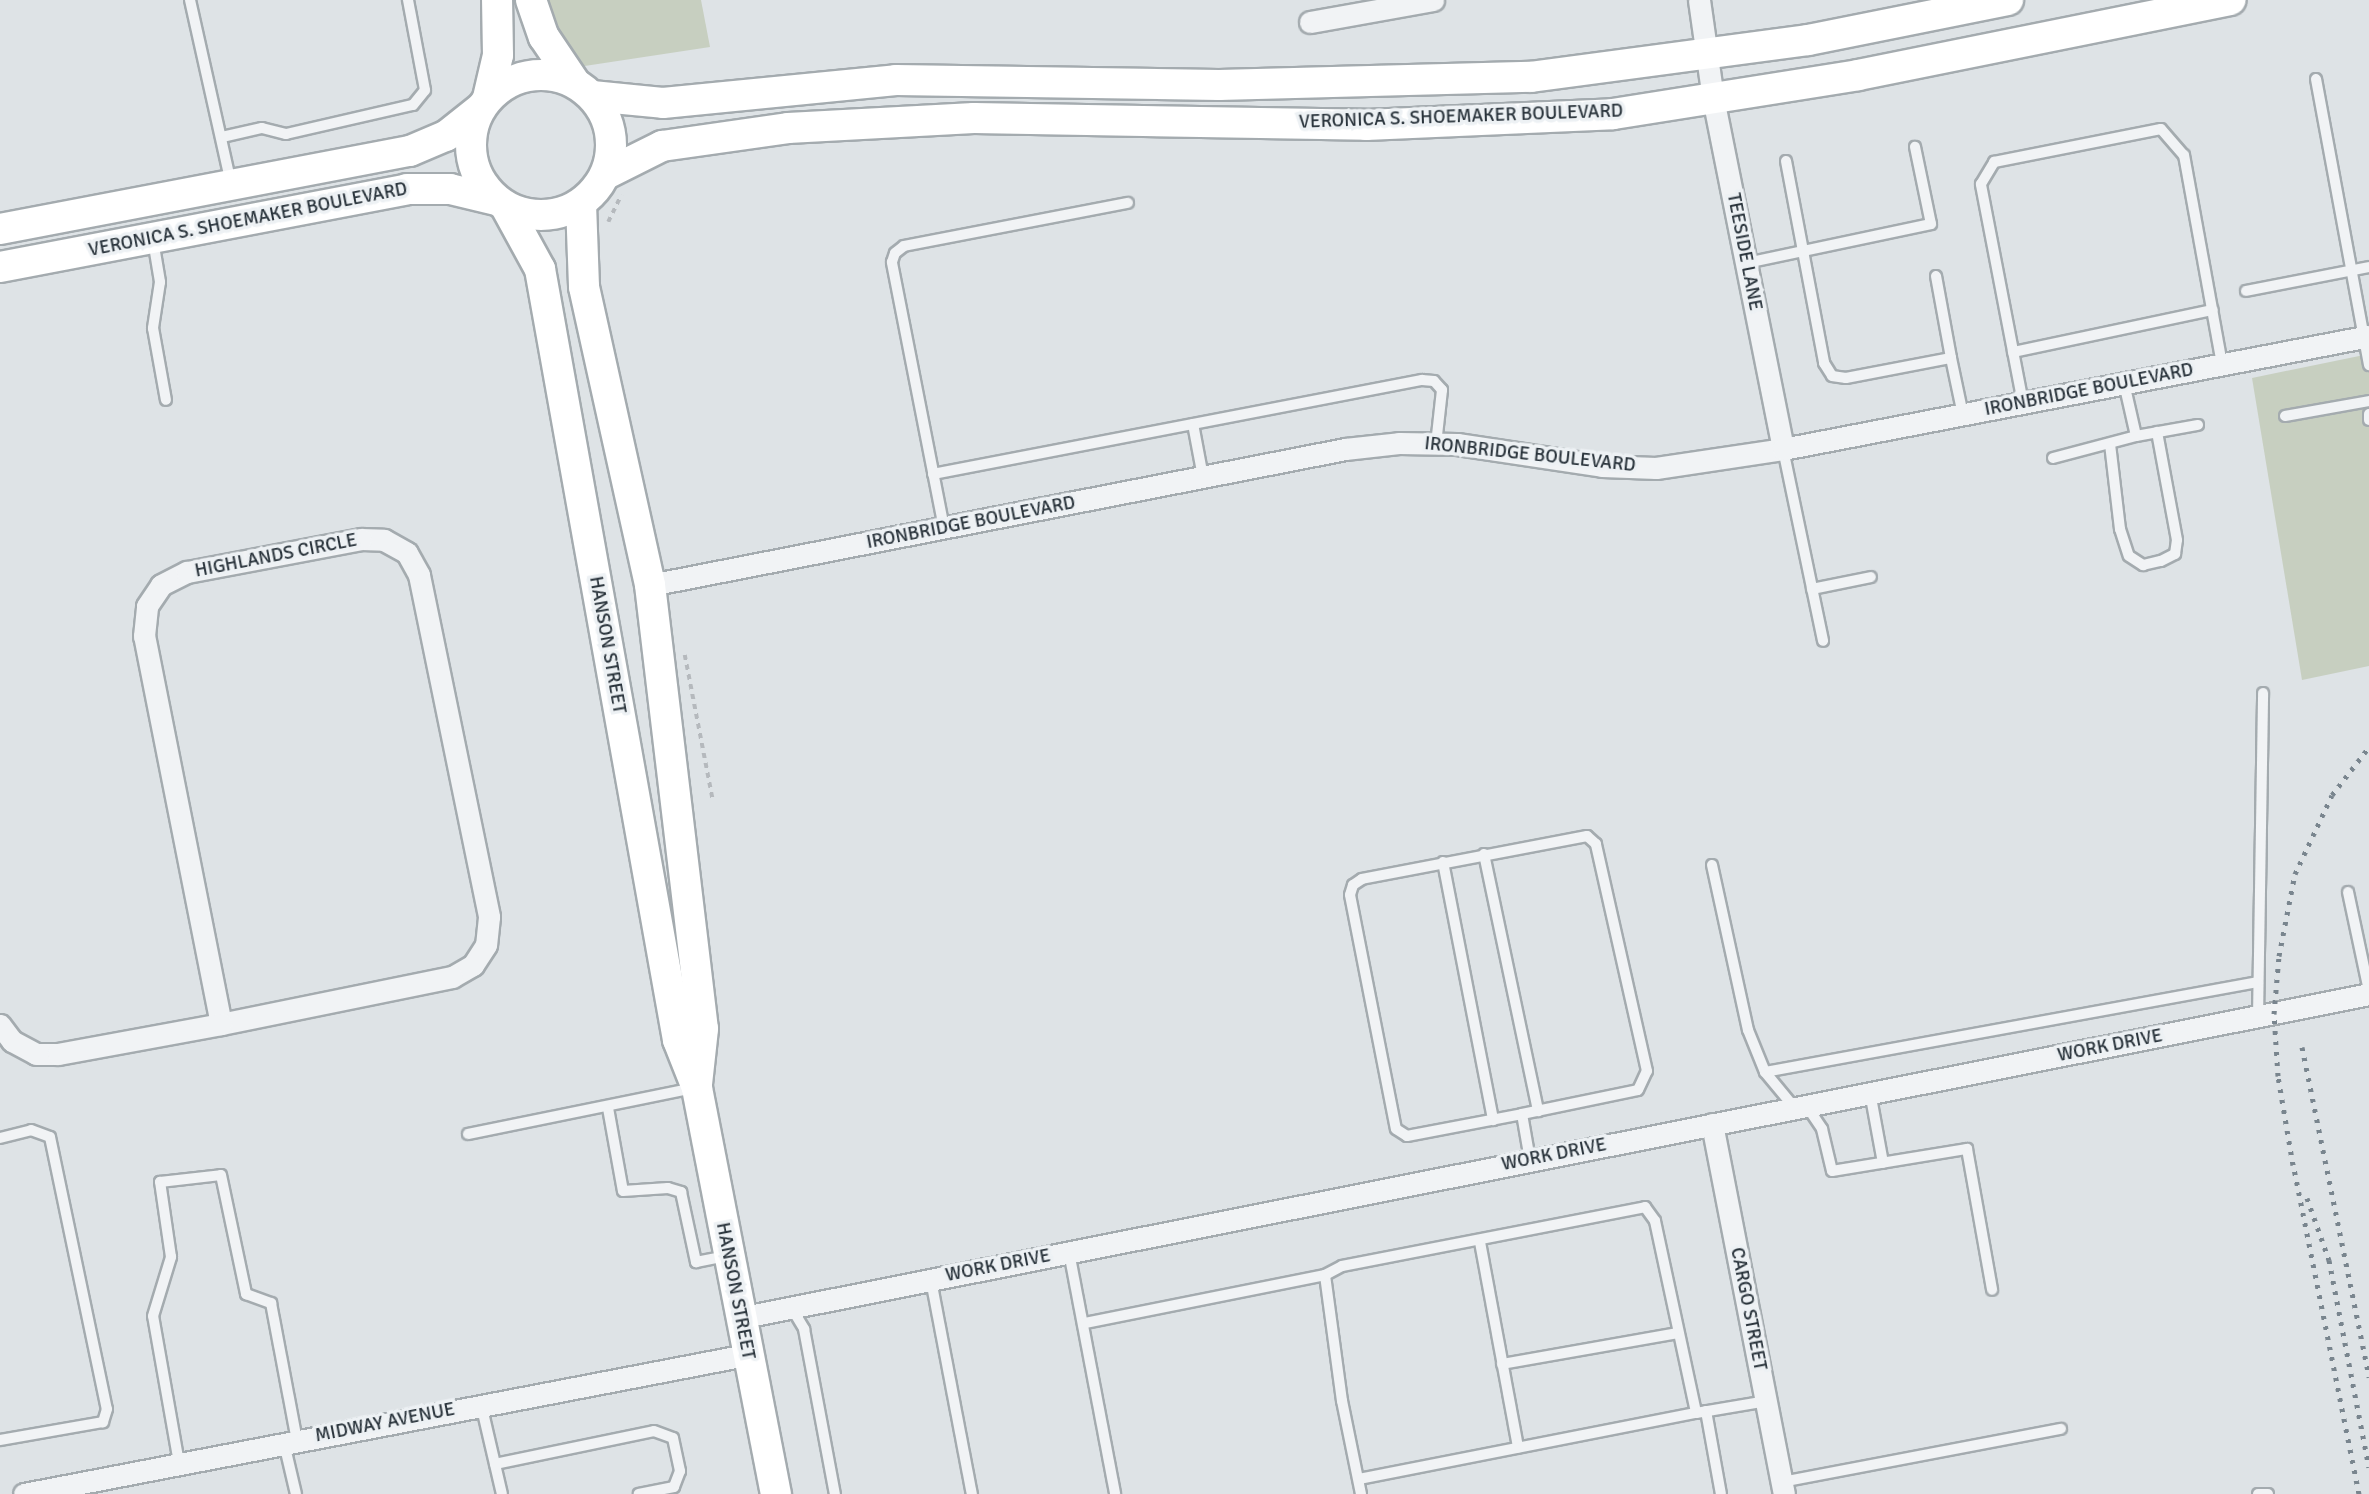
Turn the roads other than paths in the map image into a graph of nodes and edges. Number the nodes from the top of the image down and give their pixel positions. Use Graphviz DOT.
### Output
graph roads {
  1 [pos="190,0"];
  2 [pos="408,0"];
  3 [pos="497,0"];
  4 [pos="531,0"];
  5 [pos="1433,0"];
  6 [pos="1699,0"];
  7 [pos="2008,0"];
  8 [pos="2231,0"];
  9 [pos="1403,3"];
  10 [pos="1310,22"];
  11 [pos="1705,54"];
  12 [pos="2316,79"];
  13 [pos="583,89"];
  14 [pos="1713,98"];
  15 [pos="484,104"];
  16 [pos="222,137"];
  17 [pos="1915,147"];
  18 [pos="1786,161"];
  19 [pos="615,183"];
  20 [pos="231,187"];
  21 [pos="501,203"];
  22 [pos="1128,203"];
  23 [pos="581,204"];
  24 [pos="0,229"];
  25 [pos="152,238"];
  26 [pos="1803,251"];
  27 [pos="1746,263"];
  28 [pos="0,267"];
  29 [pos="2369,267"];
  30 [pos="2352,270"];
  31 [pos="1936,276"];
  32 [pos="2246,291"];
  33 [pos="2213,310"];
  34 [pos="2367,336"];
  35 [pos="2014,352"];
  36 [pos="1951,358"];
  37 [pos="2222,364"];
  38 [pos="2369,365"];
  39 [pos="2124,383"];
  40 [pos="166,400"];
  41 [pos="2369,401"];
  42 [pos="2023,403"];
  43 [pos="2369,414"];
  44 [pos="1962,415"];
  45 [pos="2285,416"];
  46 [pos="2369,420"];
  47 [pos="1193,424"];
  48 [pos="2198,425"];
  49 [pos="2157,432"];
  50 [pos="2136,436"];
  51 [pos="1436,443"];
  52 [pos="2110,444"];
  53 [pos="1783,449"];
  54 [pos="2053,458"];
  55 [pos="933,474"];
  56 [pos="1203,477"];
  57 [pos="944,528"];
  58 [pos="1871,577"];
  59 [pos="650,585"];
  60 [pos="1812,589"];
  61 [pos="1823,641"];
  62 [pos="2263,694"];
  63 [pos="1484,854"];
  64 [pos="1443,862"];
  65 [pos="1712,865"];
  66 [pos="2348,892"];
  67 [pos="2258,982"];
  68 [pos="2369,992"];
  69 [pos="2258,1018"];
  70 [pos="220,1024"];
  71 [pos="0,1025"];
  72 [pos="1765,1072"];
  73 [pos="697,1088"];
  74 [pos="1870,1092"];
  75 [pos="1800,1106"];
  76 [pos="608,1108"];
  77 [pos="1538,1111"];
  78 [pos="1522,1115"];
  79 [pos="1493,1120"];
  80 [pos="1712,1125"];
  81 [pos="468,1134"];
  82 [pos="0,1138"];
  83 [pos="1530,1160"];
  84 [pos="1883,1163"];
  85 [pos="1480,1242"];
  86 [pos="1069,1252"];
  87 [pos="728,1256"];
  88 [pos="1325,1275"];
  89 [pos="931,1280"];
  90 [pos="1992,1290"];
  91 [pos="791,1307"];
  92 [pos="739,1318"];
  93 [pos="1085,1322"];
  94 [pos="1678,1333"];
  95 [pos="746,1355"];
  96 [pos="1502,1364"];
  97 [pos="1767,1401"];
  98 [pos="481,1404"];
  99 [pos="1701,1412"];
  100 [pos="2062,1429"];
  101 [pos="0,1440"];
  102 [pos="291,1442"];
  103 [pos="1518,1448"];
  104 [pos="179,1464"];
  105 [pos="495,1464"];
  106 [pos="1359,1479"];
  107 [pos="1783,1488"];
  108 [pos="24,1494"];
  109 [pos="296,1494"];
  110 [pos="502,1494"];
  111 [pos="639,1494"];
  112 [pos="776,1494"];
  113 [pos="835,1494"];
  114 [pos="972,1494"];
  115 [pos="1115,1494"];
  116 [pos="1361,1494"];
  117 [pos="1721,1494"];
  118 [pos="2258,1494"];
  119 [pos="2267,1494"];
  1 -- 16 [label="lane"];
  2 -- 16 [label="lane"];
  3 -- 15 [label="street, HANSON STREET"];
  4 -- 13 [label="street"];
  5 -- 9 [label="street"];
  6 -- 11 [label="street, TEESIDE LANE"];
  7 -- 11 [label="street, VERONICA S. SHOEMAKER BOULEVARD"];
  8 -- 14 [label="street, VERONICA S. SHOEMAKER BOULEVARD"];
  9 -- 10 [label="street"];
  11 -- 13 [label="street, VERONICA S. SHOEMAKER BOULEVARD"];
  11 -- 14 [label="street, TEESIDE LANE"];
  12 -- 30 [label="lane"];
  13 -- 15 [label="street"];
  13 -- 19 [label="street"];
  14 -- 19 [label="street, VERONICA S. SHOEMAKER BOULEVARD"];
  14 -- 27 [label="street, TEESIDE LANE"];
  15 -- 20 [label="street, VERONICA S. SHOEMAKER BOULEVARD"];
  15 -- 21 [label="street, HANSON STREET"];
  16 -- 20 [label="lane"];
  17 -- 26 [label="lane"];
  18 -- 26 [label="lane"];
  19 -- 23 [label="street"];
  20 -- 24 [label="street, VERONICA S. SHOEMAKER BOULEVARD"];
  21 -- 23 [label="street"];
  21 -- 25 [label="street, VERONICA S. SHOEMAKER BOULEVARD"];
  21 -- 73 [label="street, HANSON STREET"];
  22 -- 55 [label="lane"];
  23 -- 59 [label="street, HANSON STREET"];
  25 -- 28 [label="street, VERONICA S. SHOEMAKER BOULEVARD"];
  25 -- 40 [label="lane"];
  26 -- 27 [label="lane"];
  26 -- 36 [label="lane"];
  27 -- 53 [label="street, TEESIDE LANE"];
  29 -- 30 [label="lane"];
  30 -- 32 [label="lane"];
  30 -- 34 [label="lane"];
  31 -- 36 [label="lane"];
  33 -- 35 [label="lane"];
  33 -- 35 [label="lane"];
  33 -- 37 [label="lane"];
  34 -- 37 [label="street, IRONBRIDGE BOULEVARD"];
  34 -- 38 [label="lane"];
  35 -- 42 [label="lane"];
  36 -- 44 [label="lane"];
  37 -- 39 [label="street, IRONBRIDGE BOULEVARD"];
  39 -- 42 [label="street, IRONBRIDGE BOULEVARD"];
  39 -- 50 [label="lane"];
  41 -- 45 [label="lane"];
  42 -- 44 [label="street, IRONBRIDGE BOULEVARD"];
  43 -- 46 [label="lane"];
  44 -- 53 [label="street, IRONBRIDGE BOULEVARD"];
  47 -- 51 [label="lane"];
  47 -- 55 [label="lane"];
  47 -- 56 [label="lane"];
  48 -- 49 [label="lane"];
  49 -- 50 [label="lane"];
  49 -- 52 [label="lane"];
  50 -- 52 [label="lane"];
  51 -- 53 [label="street, IRONBRIDGE BOULEVARD"];
  51 -- 56 [label="street, IRONBRIDGE BOULEVARD"];
  52 -- 54 [label="lane"];
  53 -- 60 [label="lane"];
  55 -- 57 [label="lane"];
  56 -- 57 [label="street, IRONBRIDGE BOULEVARD"];
  57 -- 59 [label="street, IRONBRIDGE BOULEVARD"];
  58 -- 60 [label="lane"];
  59 -- 73 [label="street, HANSON STREET"];
  60 -- 61 [label="lane"];
  62 -- 67 [label="lane"];
  63 -- 64 [label="lane"];
  63 -- 77 [label="lane"];
  63 -- 77 [label="lane"];
  64 -- 79 [label="lane"];
  64 -- 79 [label="lane"];
  65 -- 72 [label="lane"];
  66 -- 68 [label="lane"];
  67 -- 69 [label="lane"];
  67 -- 72 [label="lane"];
  68 -- 69 [label="street, WORK DRIVE"];
  69 -- 74 [label="street, WORK DRIVE"];
  70 -- 70 [label="street, HIGHLANDS CIRCLE"];
  70 -- 71 [label="street, HIGHLANDS CIRCLE"];
  72 -- 75 [label="lane"];
  73 -- 76 [label="lane"];
  73 -- 87 [label="street, HANSON STREET"];
  74 -- 75 [label="street, WORK DRIVE"];
  74 -- 84 [label="lane"];
  75 -- 80 [label="street, WORK DRIVE"];
  75 -- 84 [label="lane"];
  76 -- 81 [label="lane"];
  76 -- 87 [label="lane"];
  77 -- 78 [label="lane"];
  78 -- 79 [label="lane"];
  78 -- 83 [label="lane"];
  80 -- 83 [label="street, WORK DRIVE"];
  80 -- 97 [label="street, CARGO STREET"];
  82 -- 101 [label="lane"];
  83 -- 86 [label="street, WORK DRIVE"];
  84 -- 90 [label="lane"];
  85 -- 88 [label="lane"];
  85 -- 94 [label="lane"];
  85 -- 96 [label="lane"];
  86 -- 89 [label="street, WORK DRIVE"];
  86 -- 93 [label="lane"];
  87 -- 92 [label="street, HANSON STREET"];
  88 -- 93 [label="lane"];
  88 -- 106 [label="lane"];
  89 -- 91 [label="street, WORK DRIVE"];
  89 -- 114 [label="lane"];
  91 -- 92 [label="street, WORK DRIVE"];
  91 -- 113 [label="lane"];
  92 -- 95 [label="street, HANSON STREET"];
  93 -- 115 [label="lane"];
  94 -- 96 [label="lane"];
  94 -- 99 [label="lane"];
  95 -- 98 [label="street, MIDWAY AVENUE"];
  95 -- 112 [label="street, HANSON STREET"];
  96 -- 103 [label="lane"];
  97 -- 99 [label="lane"];
  97 -- 107 [label="street, CARGO STREET"];
  98 -- 102 [label="street, MIDWAY AVENUE"];
  98 -- 105 [label="lane"];
  99 -- 103 [label="lane"];
  99 -- 117 [label="lane"];
  100 -- 107 [label="lane"];
  102 -- 104 [label="street, MIDWAY AVENUE"];
  102 -- 104 [label="lane"];
  102 -- 109 [label="lane"];
  103 -- 106 [label="lane"];
  104 -- 108 [label="street, MIDWAY AVENUE"];
  105 -- 110 [label="lane"];
  105 -- 111 [label="lane"];
  106 -- 116 [label="lane"];
  118 -- 119 [label="lane"];
}
